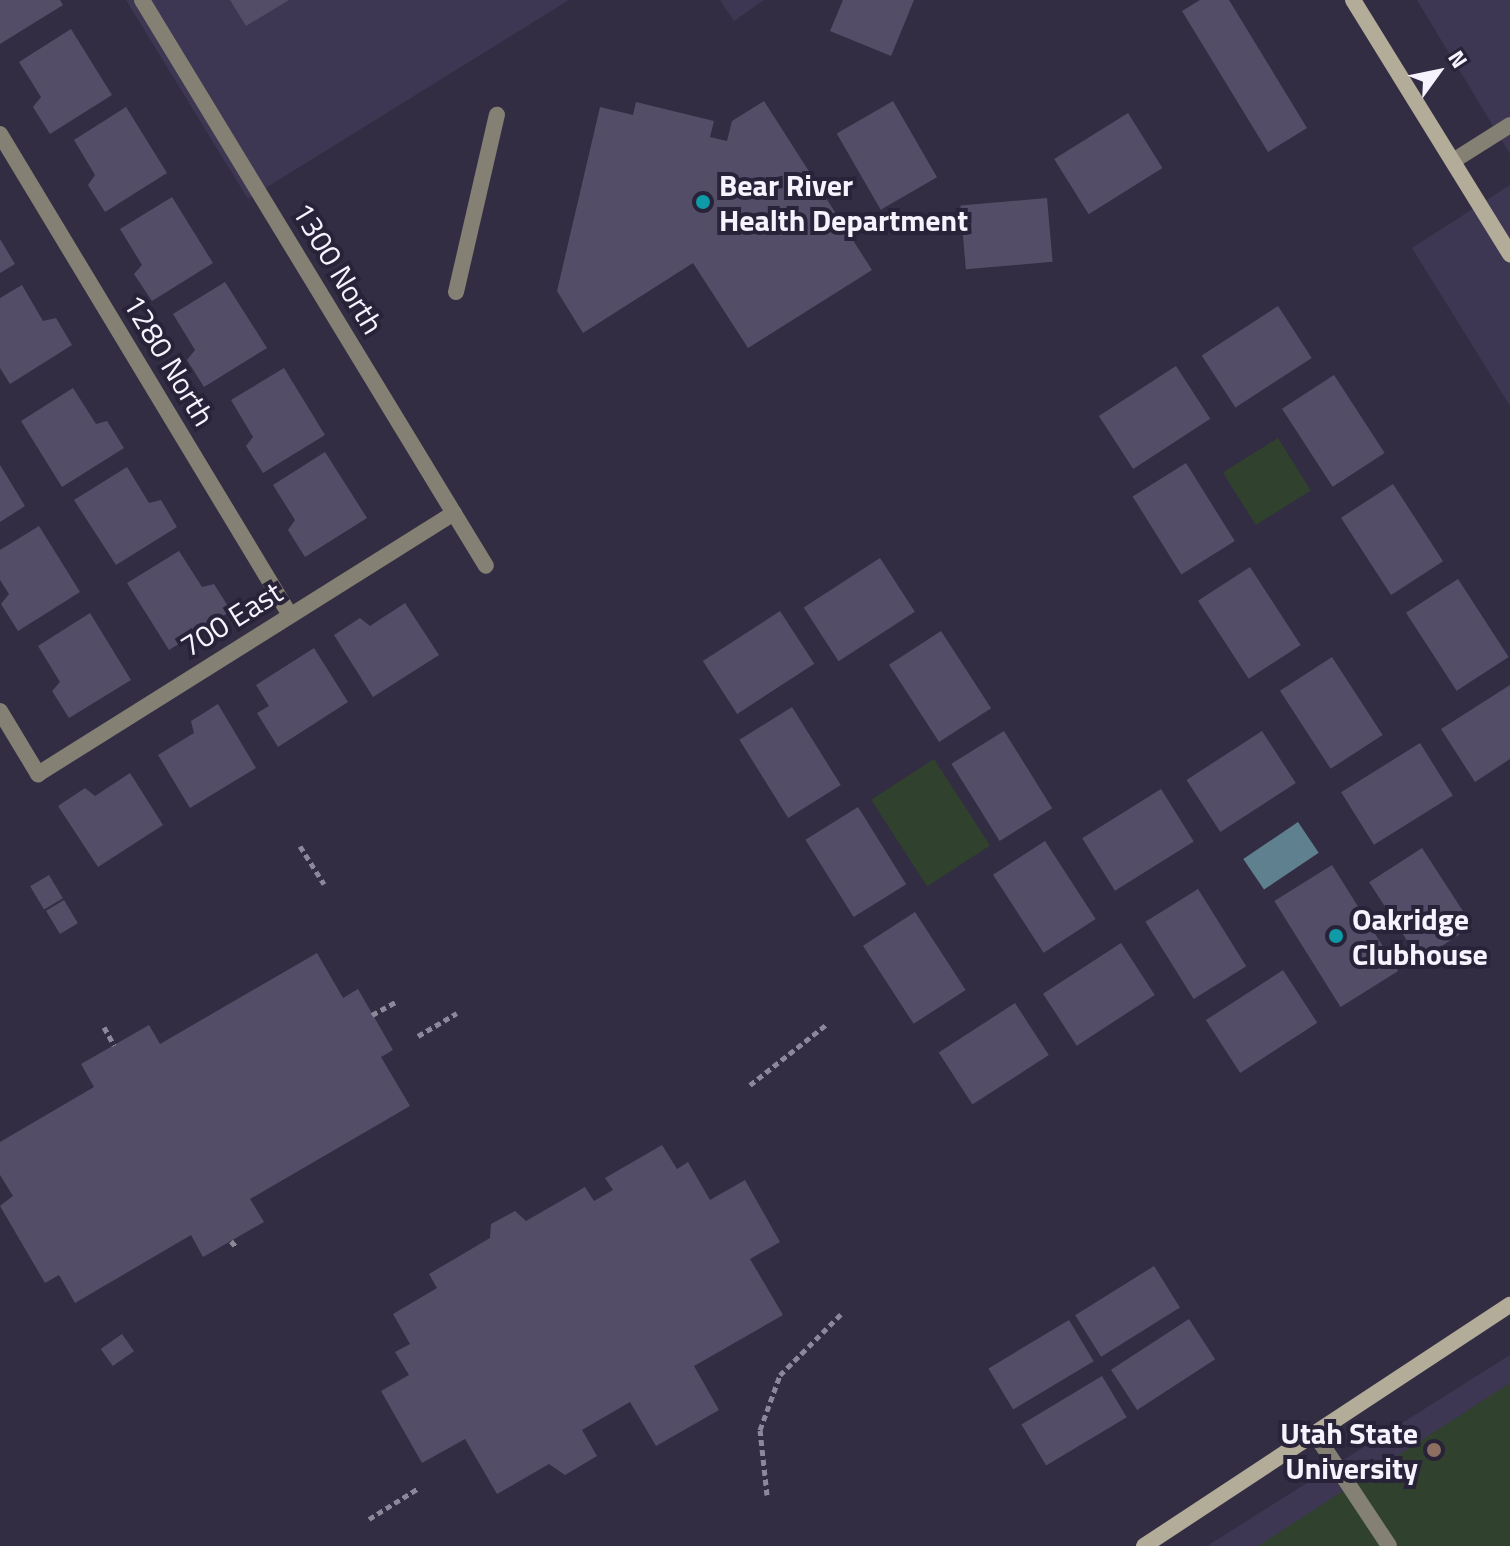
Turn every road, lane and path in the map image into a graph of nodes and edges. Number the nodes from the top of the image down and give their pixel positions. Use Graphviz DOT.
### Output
graph roads {
  1 [pos="142,0"];
  2 [pos="1353,0"];
  3 [pos="497,115"];
  4 [pos="1510,125"];
  5 [pos="0,134"];
  6 [pos="1453,161"];
  7 [pos="1510,254"];
  8 [pos="456,292"];
  9 [pos="454,513"];
  10 [pos="486,566"];
  11 [pos="290,615"];
  12 [pos="0,711"];
  13 [pos="300,846"];
  14 [pos="324,884"];
  15 [pos="397,1001"];
  16 [pos="457,1013"];
  17 [pos="372,1015"];
  18 [pos="827,1024"];
  19 [pos="104,1027"];
  20 [pos="418,1036"];
  21 [pos="114,1045"];
  22 [pos="750,1085"];
  23 [pos="231,1241"];
  24 [pos="237,1248"];
  25 [pos="1510,1305"];
  26 [pos="841,1314"];
  27 [pos="1315,1434"];
  28 [pos="417,1489"];
  29 [pos="767,1495"];
  30 [pos="369,1519"];
  31 [pos="1144,1546"];
  32 [pos="1389,1546"];
  1 -- 9 [label="street, 1300 North"];
  2 -- 6 [label="main road"];
  3 -- 8 [label="street"];
  4 -- 6 [label="street"];
  5 -- 11 [label="street, 1280 North"];
  6 -- 7 [label="main road"];
  9 -- 10 [label="street, 1300 North"];
  9 -- 11 [label="street, 700 East"];
  11 -- 12 [label="street, 700 East"];
  13 -- 14 [label="path"];
  15 -- 17 [label="path"];
  16 -- 20 [label="path"];
  18 -- 22 [label="path"];
  19 -- 21 [label="path"];
  23 -- 24 [label="path"];
  25 -- 27 [label="main road"];
  26 -- 29 [label="path"];
  27 -- 31 [label="main road"];
  27 -- 32 [label="street"];
  28 -- 30 [label="path"];
}
